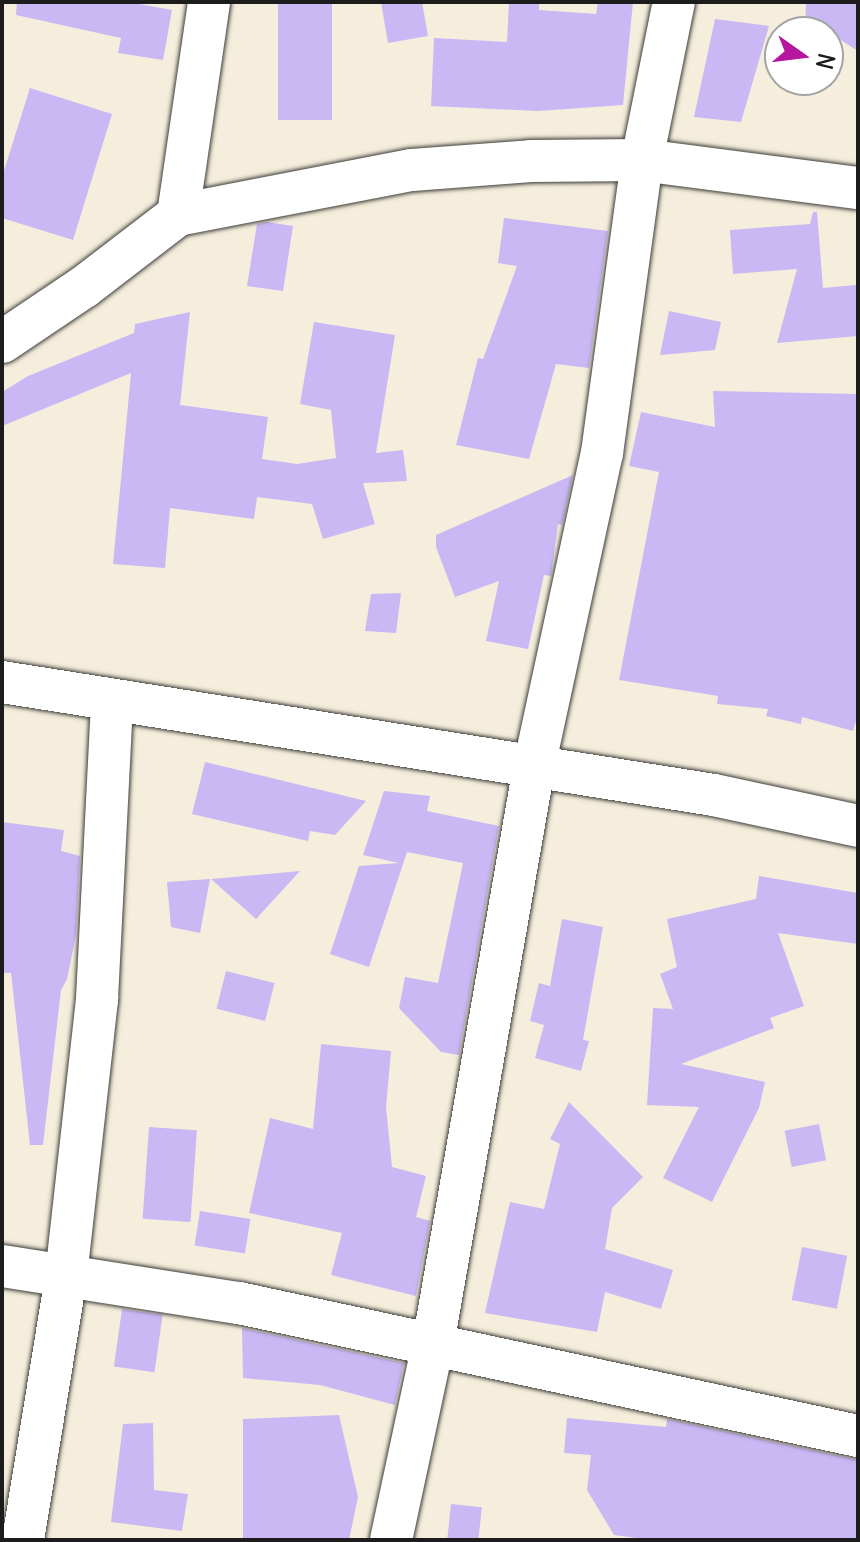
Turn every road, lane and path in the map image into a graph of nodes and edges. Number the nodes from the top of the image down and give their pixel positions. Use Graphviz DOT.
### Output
graph roads {
  1 [pos="209,2"];
  2 [pos="674,2"];
  3 [pos="642,160"];
  4 [pos="858,188"];
  5 [pos="178,215"];
  6 [pos="2,342"];
  7 [pos="2,682"];
  8 [pos="112,701"];
  9 [pos="534,767"];
  10 [pos="858,826"];
  11 [pos="2,1266"];
  12 [pos="66,1276"];
  13 [pos="433,1344"];
  14 [pos="858,1436"];
  15 [pos="23,1540"];
  16 [pos="391,1540"];
  1 -- 5 [label="street"];
  2 -- 3 [label="street"];
  3 -- 4 [label="street"];
  3 -- 5 [label="street"];
  3 -- 9 [label="street"];
  5 -- 6 [label="street"];
  7 -- 8 [label="street"];
  8 -- 9 [label="street"];
  8 -- 12 [label="street"];
  9 -- 10 [label="street"];
  9 -- 13 [label="street"];
  11 -- 12 [label="street"];
  12 -- 13 [label="street"];
  12 -- 15 [label="street"];
  13 -- 14 [label="street"];
  13 -- 16 [label="street"];
}
